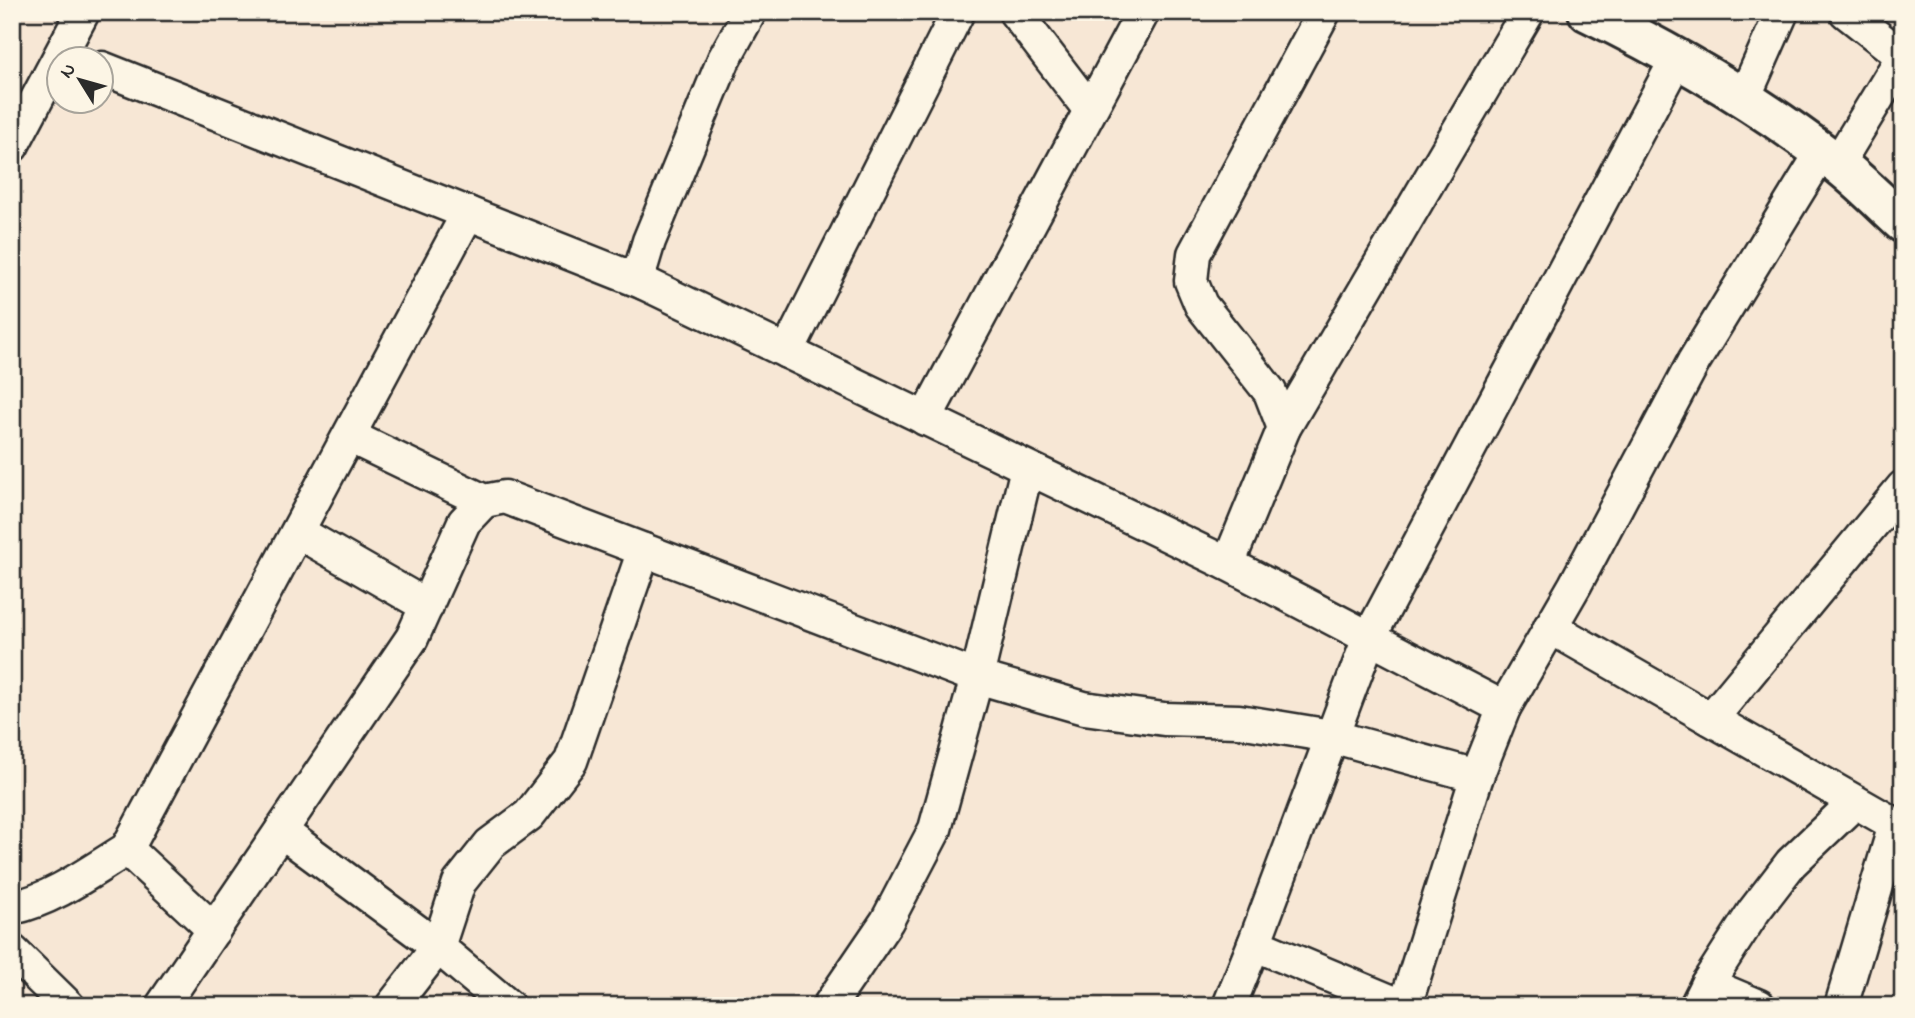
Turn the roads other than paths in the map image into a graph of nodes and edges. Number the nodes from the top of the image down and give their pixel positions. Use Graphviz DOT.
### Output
graph roads {
  1 [pos="83,12"];
  2 [pos="750,12"];
  3 [pos="958,12"];
  4 [pos="1015,12"];
  5 [pos="1143,12"];
  6 [pos="1324,12"];
  7 [pos="1528,12"];
  8 [pos="1782,12"];
  9 [pos="1846,12"];
  10 [pos="1607,16"];
  11 [pos="73,46"];
  12 [pos="1903,56"];
  13 [pos="1677,58"];
  14 [pos="116,74"];
  15 [pos="46,93"];
  16 [pos="1744,98"];
  17 [pos="1090,110"];
  18 [pos="12,146"];
  19 [pos="1830,158"];
  20 [pos="468,214"];
  21 [pos="1903,223"];
  22 [pos="644,283"];
  23 [pos="787,352"];
  24 [pos="925,419"];
  25 [pos="1284,428"];
  26 [pos="349,436"];
  27 [pos="1027,468"];
  28 [pos="1903,486"];
  29 [pos="484,501"];
  30 [pos="298,532"];
  31 [pos="644,550"];
  32 [pos="1227,565"];
  33 [pos="427,606"];
  34 [pos="1550,627"];
  35 [pos="1369,638"];
  36 [pos="977,677"];
  37 [pos="1504,708"];
  38 [pos="1711,719"];
  39 [pos="1331,736"];
  40 [pos="1477,776"];
  41 [pos="1855,802"];
  42 [pos="1899,827"];
  43 [pos="281,831"];
  44 [pos="127,849"];
  45 [pos="12,908"];
  46 [pos="214,930"];
  47 [pos="1254,944"];
  48 [pos="438,947"];
  49 [pos="12,951"];
  50 [pos="1702,995"];
  51 [pos="49,999"];
  52 [pos="162,1006"];
  53 [pos="392,1006"];
  54 [pos="508,1006"];
  55 [pos="829,1006"];
  56 [pos="1229,1006"];
  57 [pos="1403,1006"];
  58 [pos="1759,1006"];
  59 [pos="1841,1006"];
  1 -- 11 [label="street"];
  2 -- 22 [label="street"];
  3 -- 23 [label="street"];
  4 -- 17 [label="street"];
  5 -- 17 [label="street"];
  6 -- 25 [label="street"];
  7 -- 25 [label="street"];
  8 -- 16 [label="street"];
  9 -- 12 [label="street"];
  10 -- 13 [label="street"];
  12 -- 19 [label="street"];
  13 -- 16 [label="street"];
  13 -- 35 [label="street"];
  14 -- 20 [label="street"];
  15 -- 18 [label="street"];
  16 -- 19 [label="street"];
  17 -- 24 [label="street"];
  19 -- 21 [label="street"];
  19 -- 34 [label="street"];
  20 -- 22 [label="street"];
  20 -- 26 [label="street"];
  22 -- 23 [label="street"];
  23 -- 24 [label="street"];
  24 -- 27 [label="street"];
  25 -- 32 [label="street"];
  26 -- 29 [label="street"];
  26 -- 30 [label="street"];
  27 -- 32 [label="street"];
  27 -- 36 [label="street"];
  28 -- 38 [label="street"];
  29 -- 31 [label="street"];
  29 -- 33 [label="street"];
  30 -- 33 [label="street"];
  30 -- 44 [label="street"];
  31 -- 36 [label="street"];
  31 -- 48 [label="street"];
  32 -- 35 [label="street"];
  33 -- 43 [label="street"];
  34 -- 37 [label="street"];
  34 -- 38 [label="street"];
  35 -- 37 [label="street"];
  35 -- 39 [label="street"];
  36 -- 39 [label="street"];
  36 -- 55 [label="street"];
  37 -- 40 [label="street"];
  38 -- 41 [label="street"];
  39 -- 40 [label="street"];
  39 -- 47 [label="street"];
  40 -- 57 [label="street"];
  41 -- 42 [label="street"];
  41 -- 50 [label="street"];
  42 -- 59 [label="street"];
  43 -- 46 [label="street"];
  43 -- 48 [label="street"];
  44 -- 45 [label="street"];
  44 -- 46 [label="street"];
  46 -- 52 [label="street"];
  47 -- 56 [label="street"];
  47 -- 57 [label="street"];
  48 -- 53 [label="street"];
  48 -- 54 [label="street"];
  49 -- 51 [label="street"];
  50 -- 58 [label="street"];
}
